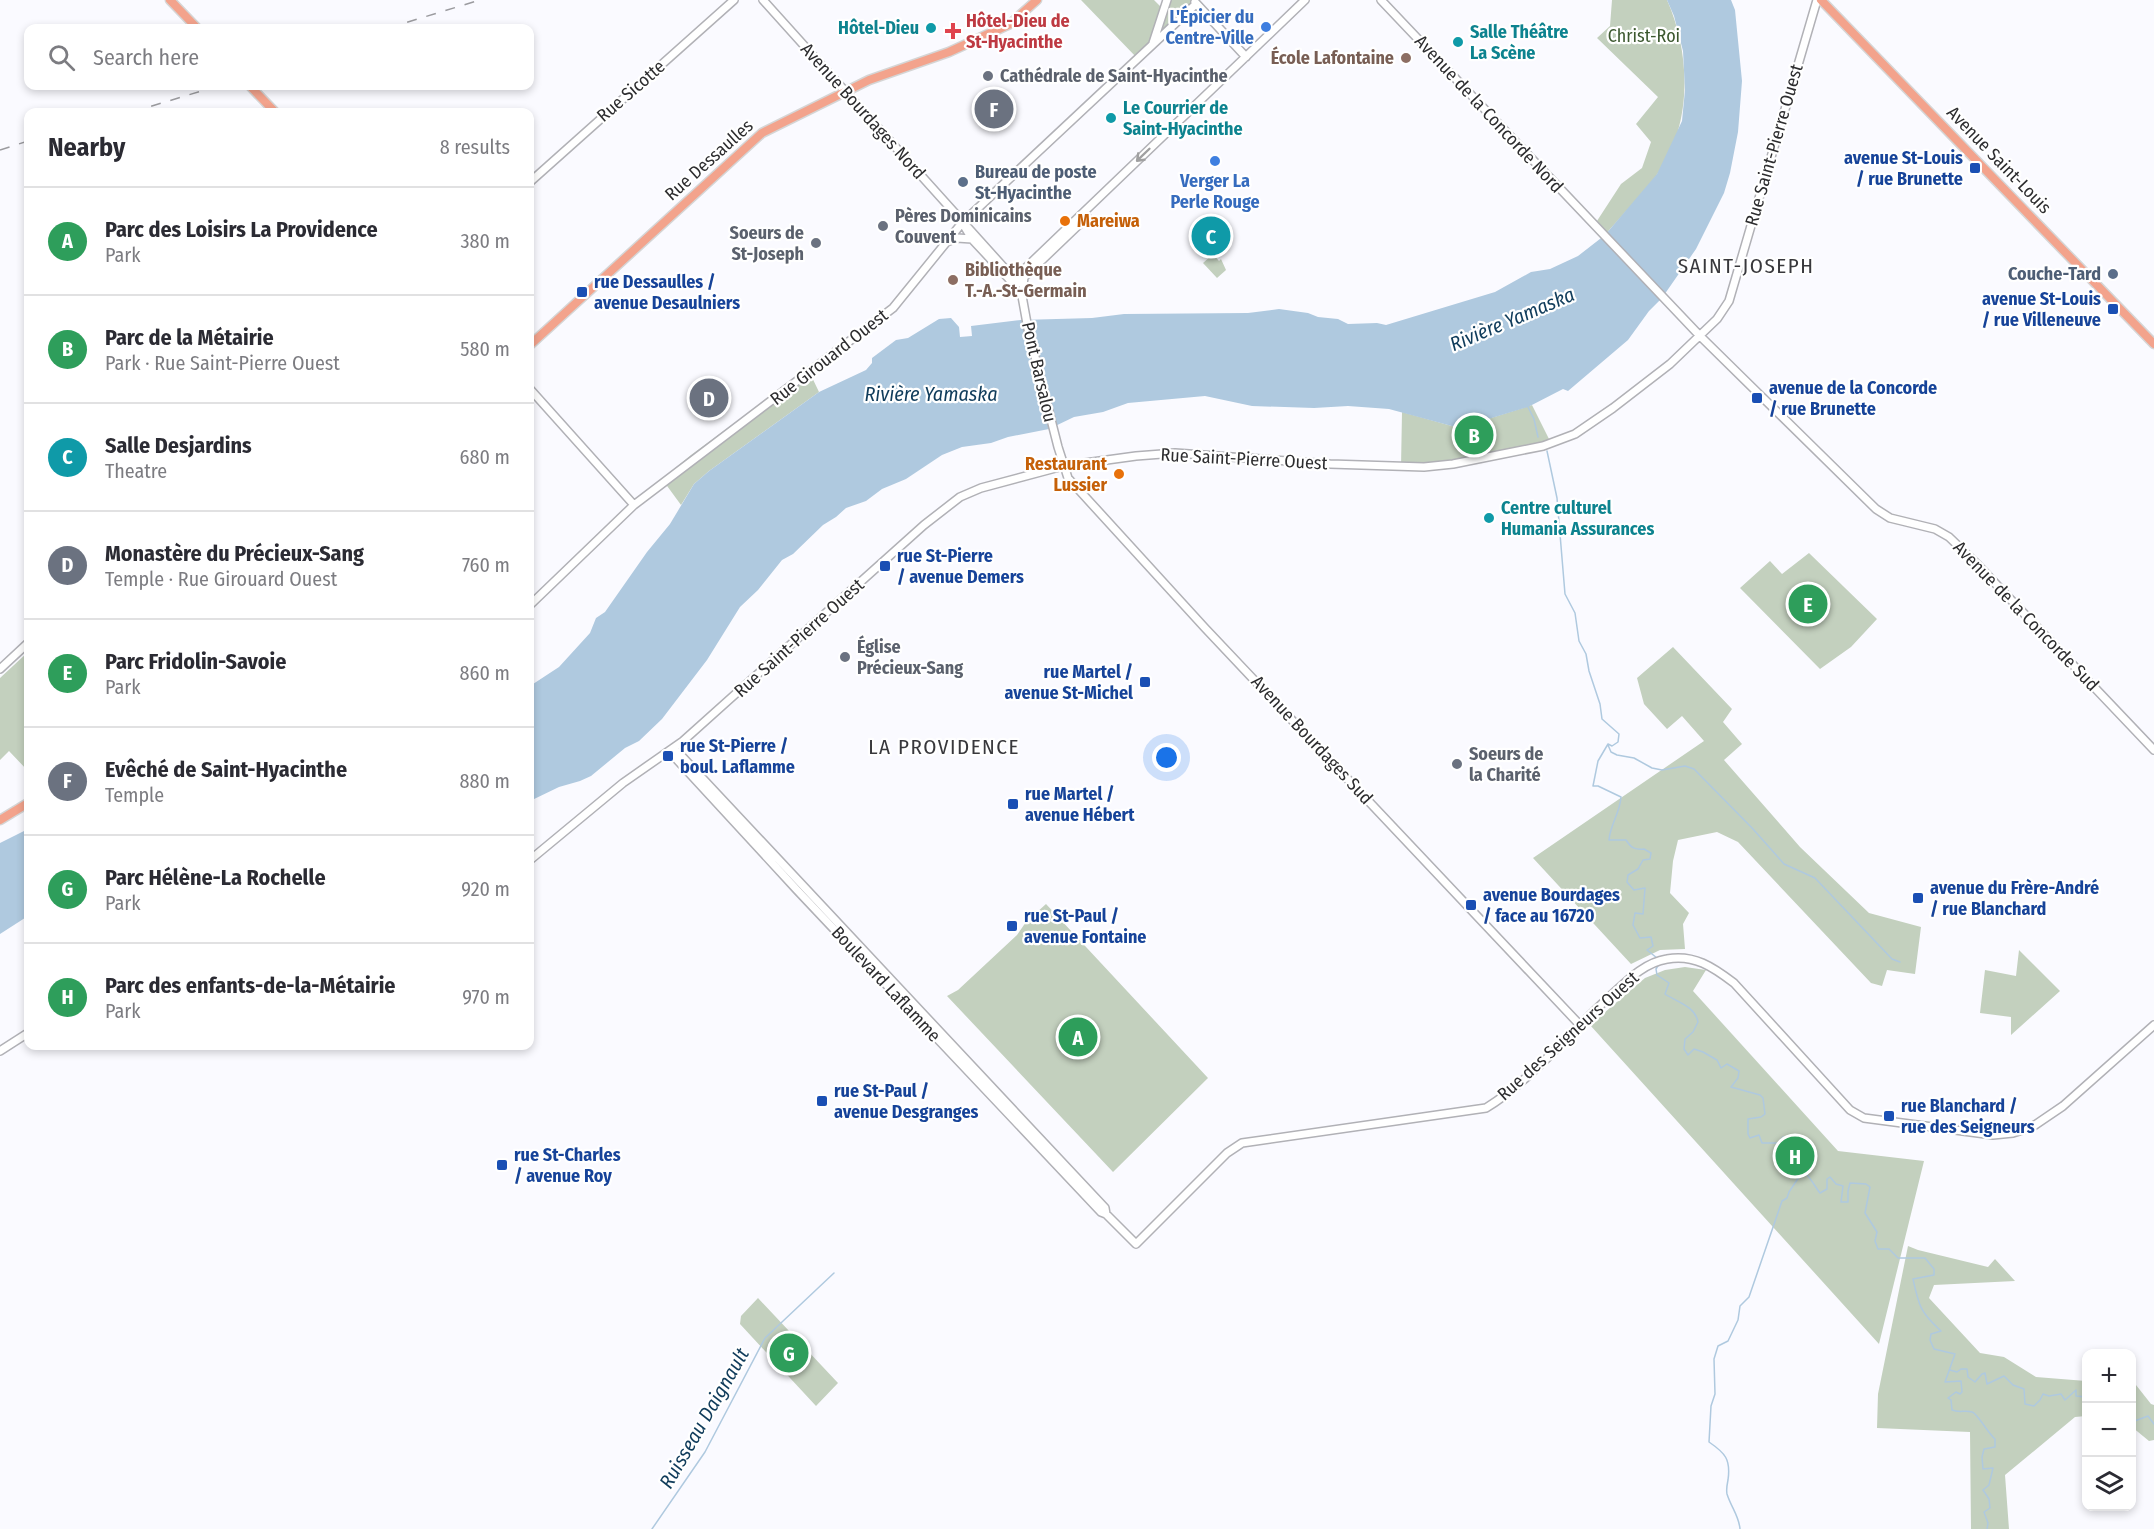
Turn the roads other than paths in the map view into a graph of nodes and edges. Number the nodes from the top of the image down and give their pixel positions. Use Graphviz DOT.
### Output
graph roads {
  1 [pos="170,0"];
  2 [pos="734,0"];
  3 [pos="763,0"];
  4 [pos="1036,0"];
  5 [pos="1167,0"];
  6 [pos="1305,0"];
  7 [pos="1381,0"];
  8 [pos="1819,0"];
  9 [pos="1195,2"];
  10 [pos="193,24"];
  11 [pos="1152,45"];
  12 [pos="1246,57"];
  13 [pos="254,90"];
  14 [pos="845,91"];
  15 [pos="271,108"];
  16 [pos="534,178"];
  17 [pos="1085,215"];
  18 [pos="962,223"];
  19 [pos="972,239"];
  20 [pos="947,241"];
  21 [pos="1018,282"];
  22 [pos="1023,298"];
  23 [pos="1675,309"];
  24 [pos="1701,336"];
  25 [pos="534,341"];
  26 [pos="2154,344"];
  27 [pos="534,393"];
  28 [pos="1058,447"];
  29 [pos="1063,466"];
  30 [pos="634,505"];
  31 [pos="534,601"];
  32 [pos="24,647"];
  33 [pos="0,669"];
  34 [pos="672,749"];
  35 [pos="2154,750"];
  36 [pos="24,805"];
  37 [pos="0,820"];
  38 [pos="534,857"];
  39 [pos="1580,1024"];
  40 [pos="2154,1025"];
  41 [pos="24,1036"];
  42 [pos="0,1051"];
  43 [pos="1136,1244"];
  1 -- 10 [label="main road"];
  2 -- 16 [label="street, Rue Sicotte"];
  3 -- 14 [label="street, Avenue Bourdages Nord"];
  4 -- 14 [label="main road, Rue Dessaulles"];
  5 -- 11 [label="street, Rue Girouard Ouest"];
  6 -- 12 [label="street"];
  7 -- 23 [label="street, Avenue de la Concorde Nord"];
  8 -- 24 [label="street, Rue Saint-Pierre Ouest"];
  8 -- 26 [label="main road, Avenue Saint-Louis"];
  9 -- 11 [label="street"];
  9 -- 12 [label="street"];
  11 -- 18 [label="street, Rue Girouard Ouest"];
  12 -- 17 [label="street, one-way"];
  13 -- 15 [label="main road"];
  14 -- 18 [label="street, Avenue Bourdages Nord"];
  14 -- 25 [label="main road, Rue Dessaulles"];
  17 -- 21 [label="street"];
  17 -- 21 [label="street"];
  18 -- 19 [label="street, Avenue Bourdages Nord"];
  18 -- 20 [label="street, Rue Girouard Ouest"];
  18 -- 21 [label="street, Avenue Bourdages Nord"];
  19 -- 20 [label="street"];
  19 -- 21 [label="street, Avenue Bourdages Nord"];
  20 -- 30 [label="street, Rue Girouard Ouest"];
  21 -- 22 [label="street, Avenue Bourdages Nord"];
  22 -- 28 [label="street, Pont Barsalou"];
  23 -- 24 [label="street, Avenue de la Concorde Sud"];
  24 -- 29 [label="street, Rue Saint-Pierre Ouest"];
  24 -- 35 [label="street, Avenue de la Concorde Sud"];
  27 -- 30 [label="street"];
  28 -- 29 [label="street, Avenue Bourdages Sud"];
  29 -- 34 [label="street, Rue Saint-Pierre Ouest"];
  29 -- 39 [label="street, Avenue Bourdages Sud"];
  30 -- 31 [label="street, Rue Girouard Ouest"];
  32 -- 33 [label="street"];
  34 -- 38 [label="street, Rue Saint-Pierre Ouest"];
  34 -- 43 [label="street, Boulevard Laflamme"];
  36 -- 37 [label="main road"];
  39 -- 40 [label="street, Rue des Seigneurs Ouest"];
  39 -- 43 [label="street, Rue des Seigneurs Ouest"];
  41 -- 42 [label="street"];
}
